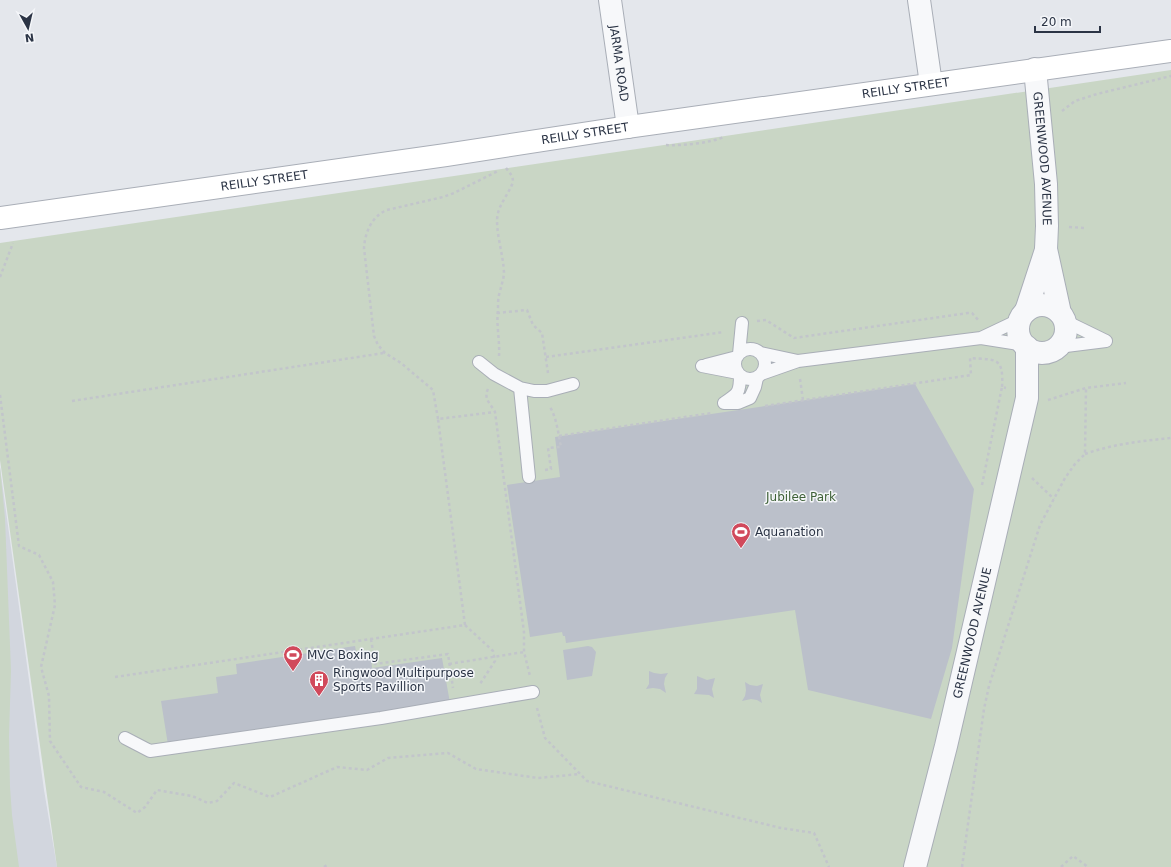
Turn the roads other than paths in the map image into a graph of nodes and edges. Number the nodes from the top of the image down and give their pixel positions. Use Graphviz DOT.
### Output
graph roads {
  1 [pos="610,0"];
  2 [pos="919,0"];
  3 [pos="1171,51"];
  4 [pos="1035,69"];
  5 [pos="931,84"];
  6 [pos="628,127"];
  7 [pos="0,218"];
  8 [pos="1046,249"];
  9 [pos="1023,315"];
  10 [pos="1062,317"];
  11 [pos="981,338"];
  12 [pos="1026,346"];
  13 [pos="1057,348"];
  14 [pos="758,352"];
  15 [pos="738,355"];
  16 [pos="798,361"];
  17 [pos="479,362"];
  18 [pos="739,374"];
  19 [pos="759,376"];
  20 [pos="573,384"];
  21 [pos="520,388"];
  22 [pos="1027,398"];
  23 [pos="529,477"];
  24 [pos="533,692"];
  25 [pos="126,738"];
  26 [pos="914,867"];
  1 -- 6 [label="street, JARMA ROAD"];
  2 -- 5 [label="street"];
  3 -- 4 [label="street, REILLY STREET"];
  4 -- 5 [label="street, REILLY STREET"];
  4 -- 8 [label="street, GREENWOOD AVENUE"];
  5 -- 6 [label="street, REILLY STREET"];
  6 -- 7 [label="street, REILLY STREET"];
  8 -- 9 [label="street, GREENWOOD AVENUE"];
  8 -- 10 [label="street, GREENWOOD AVENUE"];
  9 -- 10 [label="street"];
  9 -- 11 [label="lane"];
  9 -- 12 [label="street"];
  10 -- 13 [label="street"];
  10 -- 13 [label="lane"];
  11 -- 12 [label="lane"];
  11 -- 16 [label="lane"];
  12 -- 13 [label="street"];
  12 -- 22 [label="street, GREENWOOD AVENUE"];
  13 -- 22 [label="street, GREENWOOD AVENUE"];
  14 -- 15 [label="lane"];
  14 -- 15 [label="lane"];
  14 -- 16 [label="lane"];
  14 -- 19 [label="lane"];
  15 -- 18 [label="lane"];
  15 -- 18 [label="lane"];
  16 -- 19 [label="lane"];
  17 -- 21 [label="lane"];
  18 -- 19 [label="lane"];
  18 -- 19 [label="lane"];
  20 -- 21 [label="lane"];
  21 -- 23 [label="lane"];
  22 -- 26 [label="street, GREENWOOD AVENUE"];
  24 -- 25 [label="lane"];
}
